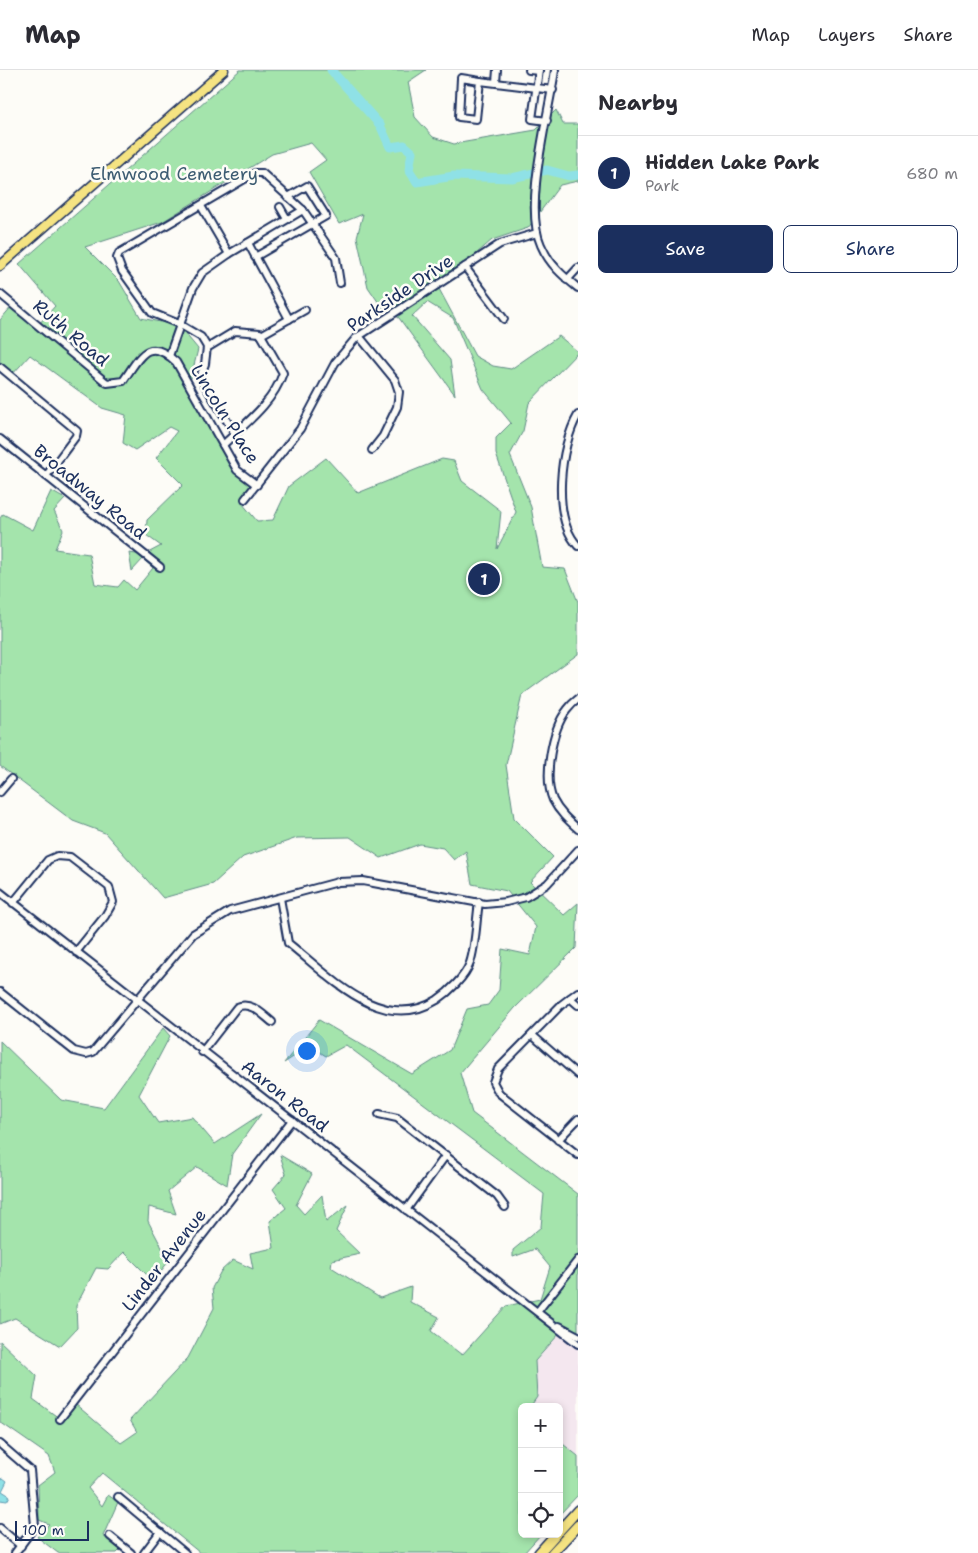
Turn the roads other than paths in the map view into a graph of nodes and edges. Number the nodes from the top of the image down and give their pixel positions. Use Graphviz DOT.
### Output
graph roads {
  1 [pos="224,70"];
  2 [pos="497,70"];
  3 [pos="529,70"];
  4 [pos="555,70"];
  5 [pos="539,71"];
  6 [pos="480,81"];
  7 [pos="496,82"];
  8 [pos="536,87"];
  9 [pos="552,90"];
  10 [pos="546,121"];
  11 [pos="288,197"];
  12 [pos="201,206"];
  13 [pos="280,206"];
  14 [pos="303,210"];
  15 [pos="287,219"];
  16 [pos="314,223"];
  17 [pos="537,233"];
  18 [pos="248,243"];
  19 [pos="229,254"];
  20 [pos="255,257"];
  21 [pos="0,266"];
  22 [pos="465,267"];
  23 [pos="578,268"];
  24 [pos="567,280"];
  25 [pos="340,283"];
  26 [pos="578,288"];
  27 [pos="0,294"];
  28 [pos="305,310"];
  29 [pos="289,319"];
  30 [pos="504,319"];
  31 [pos="181,325"];
  32 [pos="261,335"];
  33 [pos="359,336"];
  34 [pos="207,348"];
  35 [pos="169,356"];
  36 [pos="0,366"];
  37 [pos="578,415"];
  38 [pos="235,434"];
  39 [pos="0,439"];
  40 [pos="223,445"];
  41 [pos="372,450"];
  42 [pos="46,476"];
  43 [pos="257,485"];
  44 [pos="245,498"];
  45 [pos="578,546"];
  46 [pos="160,568"];
  47 [pos="578,699"];
  48 [pos="11,779"];
  49 [pos="0,792"];
  50 [pos="578,829"];
  51 [pos="578,850"];
  52 [pos="0,892"];
  53 [pos="280,898"];
  54 [pos="479,902"];
  55 [pos="13,903"];
  56 [pos="76,952"];
  57 [pos="0,992"];
  58 [pos="578,992"];
  59 [pos="570,998"];
  60 [pos="138,1000"];
  61 [pos="578,1005"];
  62 [pos="272,1022"];
  63 [pos="532,1035"];
  64 [pos="202,1052"];
  65 [pos="578,1075"];
  66 [pos="379,1114"];
  67 [pos="578,1119"];
  68 [pos="292,1120"];
  69 [pos="558,1140"];
  70 [pos="446,1155"];
  71 [pos="578,1155"];
  72 [pos="505,1207"];
  73 [pos="406,1210"];
  74 [pos="578,1260"];
  75 [pos="538,1311"];
  76 [pos="552,1322"];
  77 [pos="578,1336"];
  78 [pos="578,1344"];
  79 [pos="60,1419"];
  80 [pos="0,1444"];
  81 [pos="118,1496"];
  82 [pos="578,1510"];
  83 [pos="578,1525"];
  84 [pos="563,1527"];
  85 [pos="0,1528"];
  86 [pos="160,1532"];
  87 [pos="110,1536"];
  88 [pos="552,1538"];
  89 [pos="20,1546"];
  90 [pos="15,1553"];
  91 [pos="131,1553"];
  92 [pos="144,1553"];
  93 [pos="185,1553"];
  94 [pos="539,1553"];
  95 [pos="553,1553"];
  1 -- 21 [label="main road"];
  2 -- 7 [label="street"];
  3 -- 5 [label="street"];
  4 -- 9 [label="street"];
  5 -- 8 [label="street"];
  6 -- 6 [label="street"];
  6 -- 7 [label="street"];
  7 -- 8 [label="street"];
  8 -- 9 [label="street"];
  8 -- 10 [label="street"];
  9 -- 10 [label="street"];
  10 -- 17 [label="street"];
  11 -- 12 [label="street"];
  11 -- 14 [label="street"];
  11 -- 16 [label="street"];
  12 -- 19 [label="street"];
  12 -- 31 [label="street"];
  13 -- 15 [label="street"];
  14 -- 15 [label="street"];
  14 -- 16 [label="street"];
  15 -- 18 [label="street"];
  16 -- 20 [label="street"];
  16 -- 25 [label="street"];
  17 -- 22 [label="street, Parkside Drive"];
  17 -- 24 [label="street"];
  18 -- 19 [label="street"];
  18 -- 20 [label="street"];
  19 -- 31 [label="street"];
  20 -- 29 [label="street"];
  22 -- 30 [label="street"];
  22 -- 33 [label="street, Parkside Drive"];
  23 -- 24 [label="street"];
  24 -- 26 [label="street"];
  27 -- 35 [label="street, Ruth Road"];
  28 -- 29 [label="street"];
  29 -- 32 [label="street"];
  31 -- 34 [label="street"];
  31 -- 35 [label="street"];
  32 -- 34 [label="street"];
  32 -- 38 [label="street"];
  33 -- 41 [label="street"];
  33 -- 43 [label="street, Parkside Drive"];
  34 -- 38 [label="street"];
  35 -- 40 [label="street, Lincoln Place"];
  36 -- 42 [label="street"];
  37 -- 45 [label="street"];
  38 -- 40 [label="street"];
  39 -- 42 [label="street, Broadway Road"];
  40 -- 43 [label="street, Lincoln Place"];
  42 -- 46 [label="street, Broadway Road"];
  43 -- 44 [label="street, Parkside Drive"];
  47 -- 50 [label="street"];
  48 -- 49 [label="street"];
  51 -- 54 [label="street"];
  52 -- 55 [label="street, Aaron Road"];
  53 -- 54 [label="street"];
  53 -- 54 [label="street"];
  53 -- 60 [label="street"];
  55 -- 56 [label="street, Aaron Road"];
  55 -- 56 [label="street"];
  56 -- 60 [label="street, Aaron Road"];
  57 -- 60 [label="street"];
  58 -- 59 [label="street"];
  59 -- 61 [label="street"];
  59 -- 63 [label="street"];
  60 -- 64 [label="street, Aaron Road"];
  62 -- 64 [label="street"];
  63 -- 65 [label="street"];
  63 -- 69 [label="street"];
  64 -- 68 [label="street, Aaron Road"];
  66 -- 70 [label="street"];
  67 -- 69 [label="street"];
  68 -- 73 [label="street, Aaron Road"];
  68 -- 79 [label="street, Linder Avenue"];
  69 -- 71 [label="street"];
  70 -- 72 [label="street"];
  70 -- 73 [label="street"];
  73 -- 75 [label="street, Aaron Road"];
  74 -- 75 [label="street"];
  75 -- 76 [label="street, Aaron Road"];
  76 -- 77 [label="street, Aaron Road"];
  76 -- 78 [label="street, Aaron Road"];
  80 -- 89 [label="street"];
  81 -- 86 [label="street"];
  82 -- 84 [label="highway"];
  83 -- 95 [label="highway"];
  85 -- 89 [label="street"];
  86 -- 92 [label="street"];
  86 -- 93 [label="street"];
  87 -- 91 [label="street"];
  88 -- 94 [label="highway"];
  89 -- 90 [label="street"];
}
